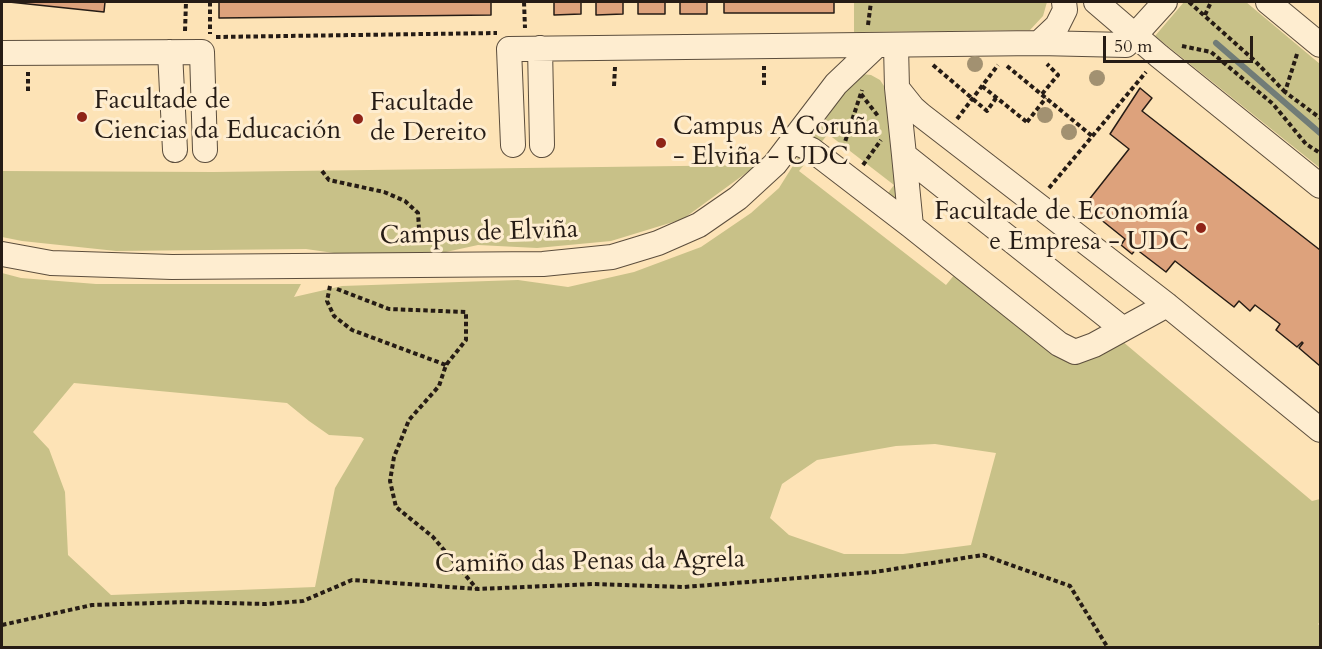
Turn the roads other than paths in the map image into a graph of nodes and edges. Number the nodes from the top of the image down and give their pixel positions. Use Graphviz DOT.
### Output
graph roads {
  1 [pos="1064,2"];
  2 [pos="1096,2"];
  3 [pos="1165,2"];
  4 [pos="1268,2"];
  5 [pos="1136,36"];
  6 [pos="1312,38"];
  7 [pos="519,41"];
  8 [pos="178,43"];
  9 [pos="894,46"];
  10 [pos="2,53"];
  11 [pos="1044,54"];
  12 [pos="897,88"];
  13 [pos="793,141"];
  14 [pos="898,141"];
  15 [pos="513,145"];
  16 [pos="542,145"];
  17 [pos="175,150"];
  18 [pos="205,150"];
  19 [pos="1320,186"];
  20 [pos="911,226"];
  21 [pos="2,255"];
  22 [pos="1167,305"];
  23 [pos="1123,329"];
  24 [pos="1320,430"];
  1 -- 11 [label="street"];
  2 -- 5 [label="street"];
  3 -- 5 [label="street"];
  4 -- 6 [label="street"];
  5 -- 11 [label="street"];
  5 -- 19 [label="street"];
  7 -- 9 [label="street"];
  7 -- 15 [label="street"];
  7 -- 16 [label="street"];
  8 -- 10 [label="street"];
  8 -- 17 [label="street"];
  8 -- 18 [label="street"];
  9 -- 11 [label="street"];
  9 -- 12 [label="street"];
  9 -- 13 [label="street, Campus de Elviña"];
  12 -- 14 [label="street"];
  12 -- 22 [label="street"];
  13 -- 20 [label="street"];
  13 -- 21 [label="street, Campus de Elviña"];
  14 -- 20 [label="street"];
  14 -- 23 [label="street"];
  20 -- 23 [label="street"];
  22 -- 23 [label="street"];
  22 -- 24 [label="street"];
}
